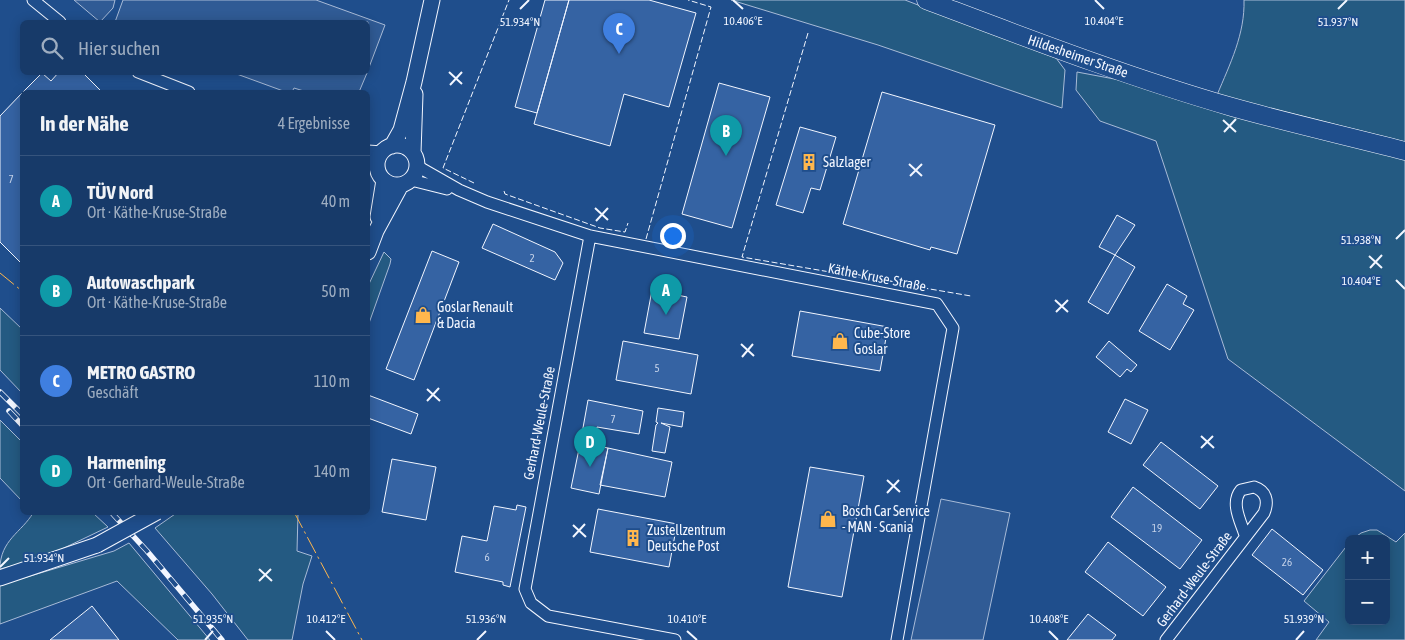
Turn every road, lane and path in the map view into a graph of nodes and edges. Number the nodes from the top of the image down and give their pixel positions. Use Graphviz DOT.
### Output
graph roads {
  1 [pos="33,0"];
  2 [pos="432,0"];
  3 [pos="926,0"];
  4 [pos="58,20"];
  5 [pos="146,75"];
  6 [pos="414,82"];
  7 [pos="185,90"];
  8 [pos="1405,150"];
  9 [pos="377,155"];
  10 [pos="410,171"];
  11 [pos="384,180"];
  12 [pos="376,231"];
  13 [pos="590,236"];
  14 [pos="370,247"];
  15 [pos="152,515"];
  16 [pos="1245,535"];
  17 [pos="0,578"];
  18 [pos="675,640"];
  19 [pos="897,640"];
  20 [pos="1166,640"];
  1 -- 4 [label="street"];
  2 -- 6 [label="street"];
  3 -- 8 [label="main road, Hildesheimer Straße"];
  5 -- 7 [label="street"];
  6 -- 9 [label="street"];
  6 -- 10 [label="street"];
  9 -- 10 [label="street"];
  9 -- 11 [label="street"];
  10 -- 11 [label="street"];
  10 -- 12 [label="street"];
  10 -- 13 [label="street"];
  11 -- 12 [label="street"];
  12 -- 14 [label="street"];
  13 -- 18 [label="street, Gerhard-Weule-Straße"];
  13 -- 19 [label="street, Käthe-Kruse-Straße"];
  15 -- 17 [label="street, bridge"];
  16 -- 20 [label="street, Gerhard-Weule-Straße"];
}
